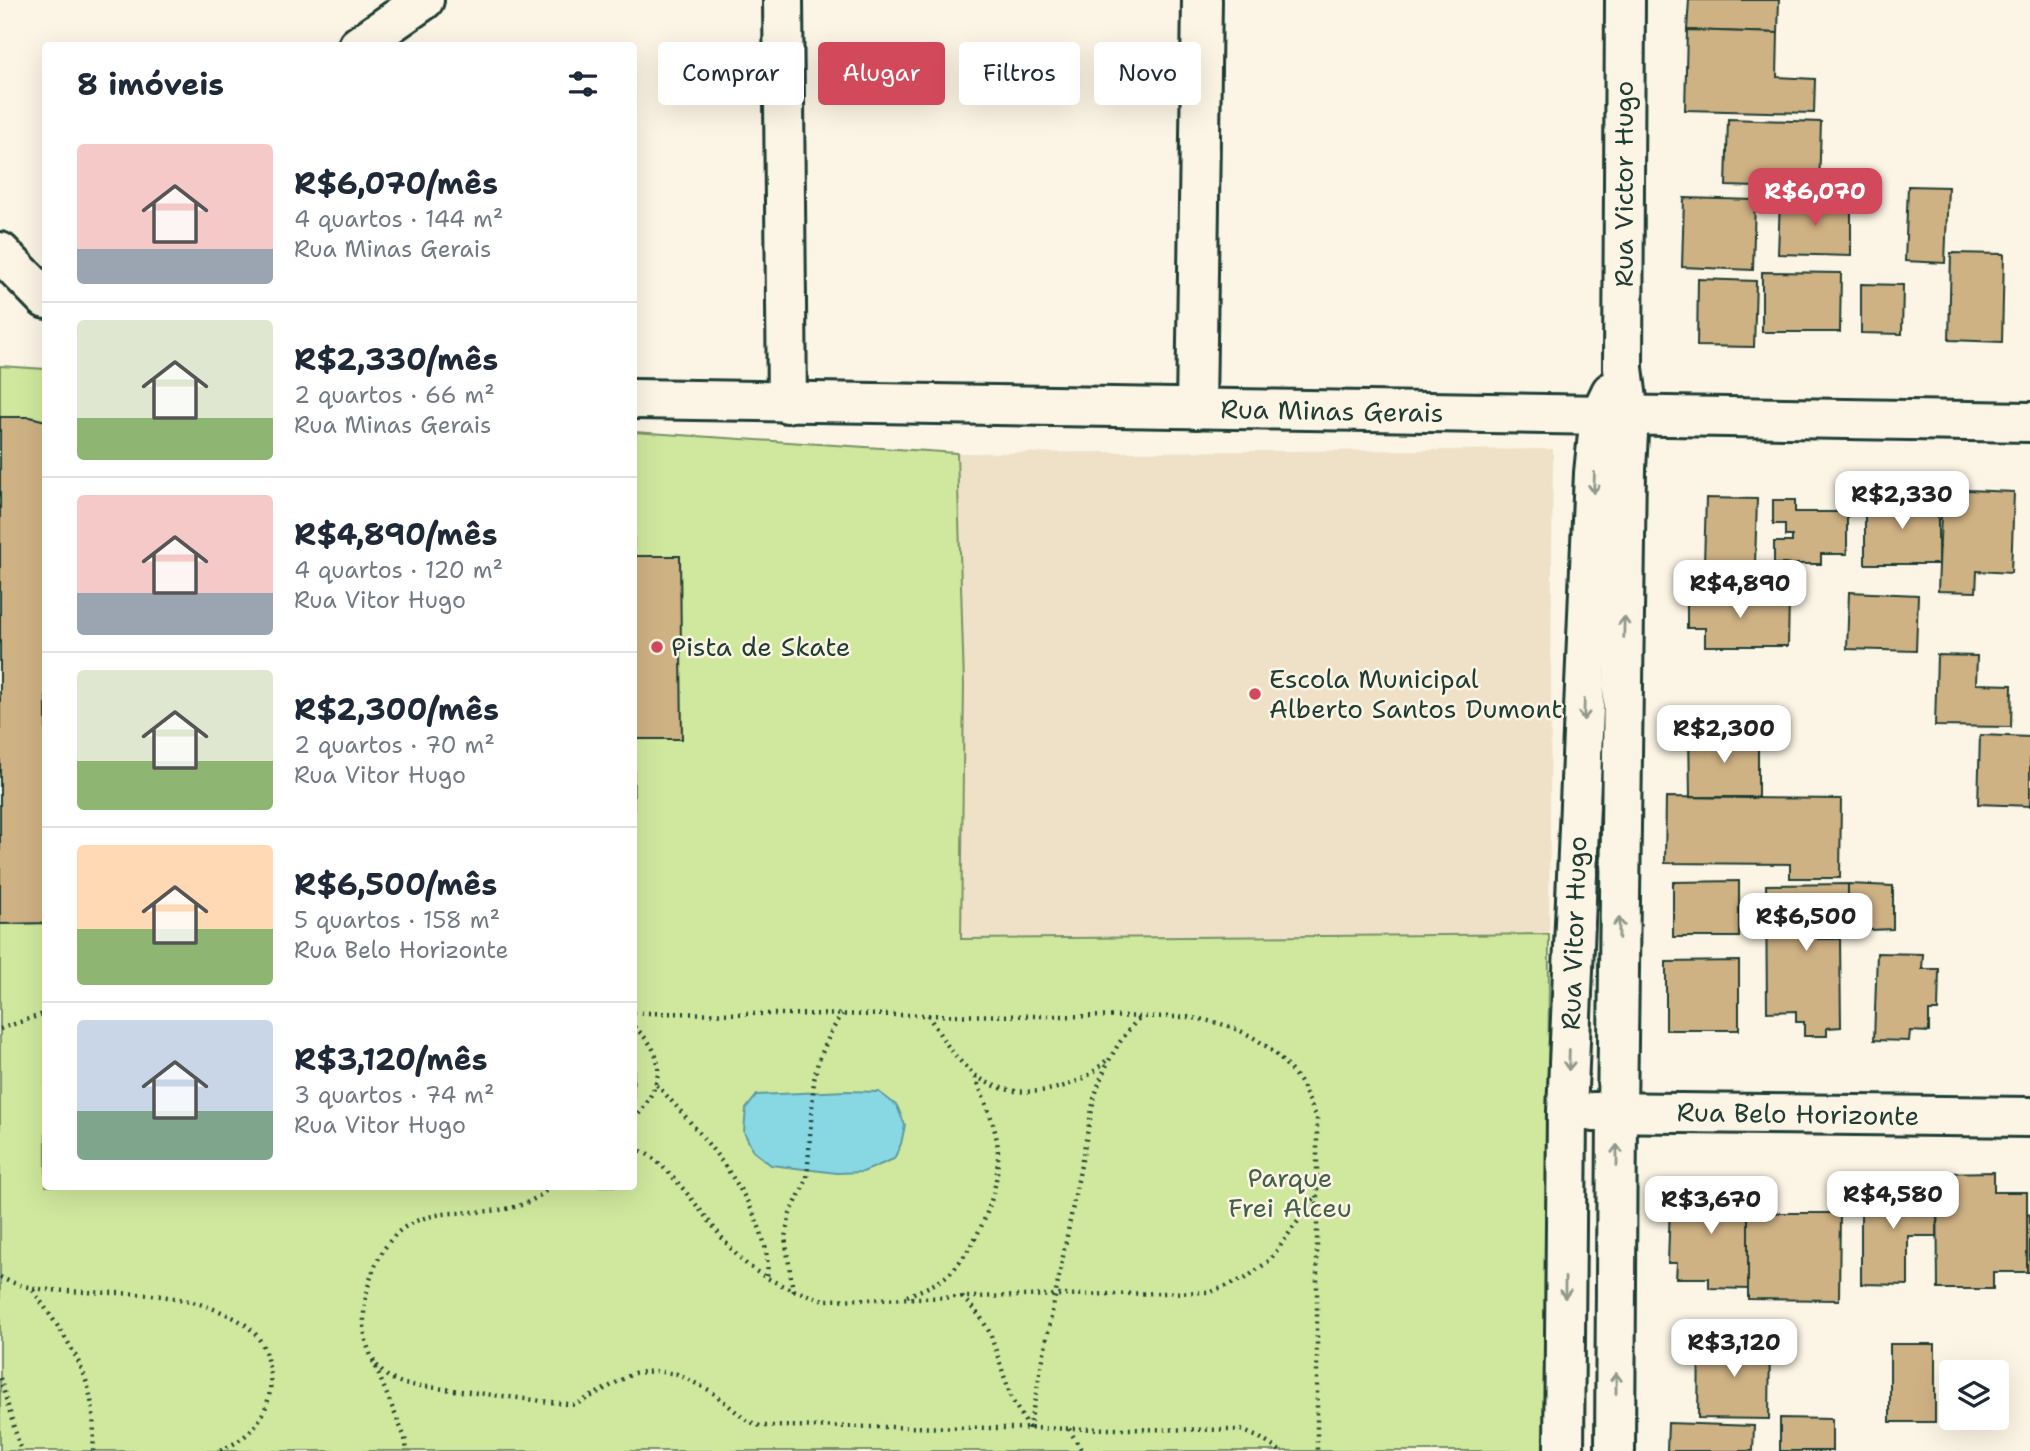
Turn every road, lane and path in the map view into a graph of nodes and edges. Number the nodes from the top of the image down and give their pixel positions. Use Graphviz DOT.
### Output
graph roads {
  1 [pos="424,0"];
  2 [pos="783,0"];
  3 [pos="1202,0"];
  4 [pos="1625,0"];
  5 [pos="364,42"];
  6 [pos="637,399"];
  7 [pos="787,403"];
  8 [pos="1196,410"];
  9 [pos="1614,416"];
  10 [pos="2030,422"];
  11 [pos="637,1013"];
  12 [pos="42,1014"];
  13 [pos="842,1014"];
  14 [pos="928,1015"];
  15 [pos="1141,1016"];
  16 [pos="0,1029"];
  17 [pos="637,1030"];
  18 [pos="1112,1056"];
  19 [pos="975,1074"];
  20 [pos="657,1085"];
  21 [pos="1567,1112"];
  22 [pos="1617,1112"];
  23 [pos="637,1115"];
  24 [pos="2030,1118"];
  25 [pos="637,1150"];
  26 [pos="545,1190"];
  27 [pos="1317,1194"];
  28 [pos="767,1276"];
  29 [pos="0,1277"];
  30 [pos="32,1289"];
  31 [pos="793,1292"];
  32 [pos="1057,1294"];
  33 [pos="962,1297"];
  34 [pos="903,1298"];
  35 [pos="370,1354"];
  36 [pos="0,1378"];
  37 [pos="1029,1429"];
  38 [pos="1069,1429"];
  39 [pos="21,1451"];
  40 [pos="93,1451"];
  41 [pos="216,1451"];
  42 [pos="407,1451"];
  43 [pos="1082,1451"];
  44 [pos="1280,1451"];
  45 [pos="1317,1451"];
  46 [pos="1564,1451"];
  47 [pos="1615,1451"];
  1 -- 5 [label="street"];
  2 -- 7 [label="street"];
  3 -- 8 [label="street"];
  4 -- 9 [label="street, Rua Victor Hugo"];
  6 -- 7 [label="street, Rua Minas Gerais"];
  7 -- 8 [label="street, Rua Minas Gerais"];
  8 -- 9 [label="street, Rua Minas Gerais"];
  9 -- 10 [label="street, Rua Minas Gerais"];
  9 -- 21 [label="street, Rua Vitor Hugo, one-way"];
  22 -- 9 [label="street, Rua Vitor Hugo, one-way"];
  11 -- 13 [label="path"];
  12 -- 16 [label="path"];
  13 -- 14 [label="path"];
  13 -- 31 [label="path"];
  14 -- 15 [label="path"];
  14 -- 19 [label="path"];
  15 -- 18 [label="path"];
  15 -- 27 [label="path"];
  17 -- 20 [label="path"];
  18 -- 19 [label="path"];
  18 -- 32 [label="path"];
  19 -- 34 [label="path"];
  20 -- 23 [label="path"];
  20 -- 28 [label="path"];
  21 -- 22 [label="street, Rua Belo Horizonte"];
  21 -- 46 [label="street, Rua Vitor Hugo, one-way"];
  22 -- 24 [label="street, Rua Belo Horizonte"];
  47 -- 22 [label="street, Rua Vitor Hugo, one-way"];
  25 -- 28 [label="path"];
  26 -- 35 [label="path"];
  27 -- 32 [label="path"];
  27 -- 45 [label="path"];
  28 -- 31 [label="path"];
  29 -- 30 [label="path"];
  30 -- 40 [label="path"];
  30 -- 41 [label="path"];
  31 -- 34 [label="path"];
  32 -- 33 [label="path"];
  32 -- 37 [label="path"];
  33 -- 34 [label="path"];
  33 -- 37 [label="path"];
  35 -- 37 [label="path"];
  35 -- 42 [label="path"];
  36 -- 39 [label="path"];
  37 -- 38 [label="path"];
  38 -- 43 [label="path"];
  38 -- 44 [label="path"];
}
